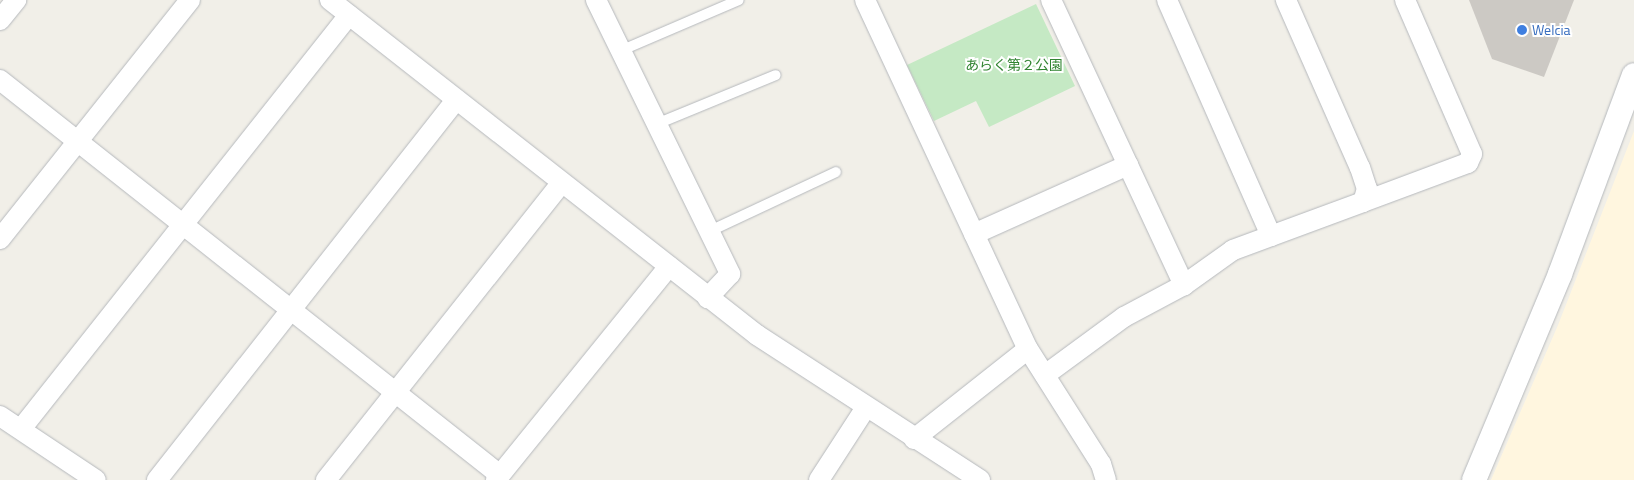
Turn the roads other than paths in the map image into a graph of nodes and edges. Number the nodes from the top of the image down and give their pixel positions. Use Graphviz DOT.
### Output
graph roads {
  1 [pos="16,0"];
  2 [pos="190,0"];
  3 [pos="330,0"];
  4 [pos="596,0"];
  5 [pos="739,0"];
  6 [pos="865,0"];
  7 [pos="1050,0"];
  8 [pos="1167,0"];
  9 [pos="1286,0"];
  10 [pos="1405,0"];
  11 [pos="349,15"];
  12 [pos="0,20"];
  13 [pos="620,52"];
  14 [pos="776,74"];
  15 [pos="1634,75"];
  16 [pos="0,80"];
  17 [pos="456,100"];
  18 [pos="659,123"];
  19 [pos="78,141"];
  20 [pos="1128,165"];
  21 [pos="836,172"];
  22 [pos="562,183"];
  23 [pos="1363,202"];
  24 [pos="183,224"];
  25 [pos="710,232"];
  26 [pos="974,234"];
  27 [pos="1271,236"];
  28 [pos="0,239"];
  29 [pos="669,266"];
  30 [pos="1184,285"];
  31 [pos="708,298"];
  32 [pos="290,308"];
  33 [pos="1028,349"];
  34 [pos="1045,376"];
  35 [pos="396,392"];
  36 [pos="865,408"];
  37 [pos="0,416"];
  38 [pos="21,429"];
  39 [pos="914,439"];
  40 [pos="498,478"];
  41 [pos="96,480"];
  42 [pos="157,480"];
  43 [pos="326,480"];
  44 [pos="819,480"];
  45 [pos="980,480"];
  46 [pos="1106,480"];
  47 [pos="1474,480"];
  1 -- 12 [label="street"];
  2 -- 19 [label="street"];
  3 -- 11 [label="street"];
  4 -- 13 [label="street"];
  5 -- 13 [label="lane"];
  6 -- 26 [label="street"];
  7 -- 20 [label="street"];
  8 -- 27 [label="street"];
  9 -- 23 [label="street"];
  10 -- 23 [label="street"];
  11 -- 17 [label="street"];
  11 -- 24 [label="street"];
  13 -- 18 [label="street"];
  14 -- 18 [label="lane"];
  15 -- 47 [label="street"];
  16 -- 19 [label="street"];
  17 -- 22 [label="street"];
  17 -- 32 [label="street"];
  18 -- 25 [label="street"];
  19 -- 24 [label="street"];
  19 -- 28 [label="street"];
  20 -- 26 [label="street"];
  20 -- 30 [label="street"];
  21 -- 25 [label="lane"];
  22 -- 29 [label="street"];
  22 -- 35 [label="street"];
  23 -- 27 [label="street"];
  24 -- 32 [label="street"];
  24 -- 38 [label="street"];
  25 -- 31 [label="street"];
  26 -- 33 [label="street"];
  27 -- 30 [label="street"];
  29 -- 31 [label="street"];
  29 -- 40 [label="street"];
  30 -- 34 [label="street"];
  31 -- 36 [label="street"];
  32 -- 35 [label="street"];
  32 -- 42 [label="street"];
  33 -- 34 [label="street"];
  33 -- 39 [label="street"];
  34 -- 46 [label="street"];
  35 -- 40 [label="street"];
  35 -- 43 [label="street"];
  36 -- 39 [label="street"];
  36 -- 44 [label="street"];
  37 -- 38 [label="street"];
  38 -- 41 [label="street"];
  39 -- 45 [label="street"];
}
